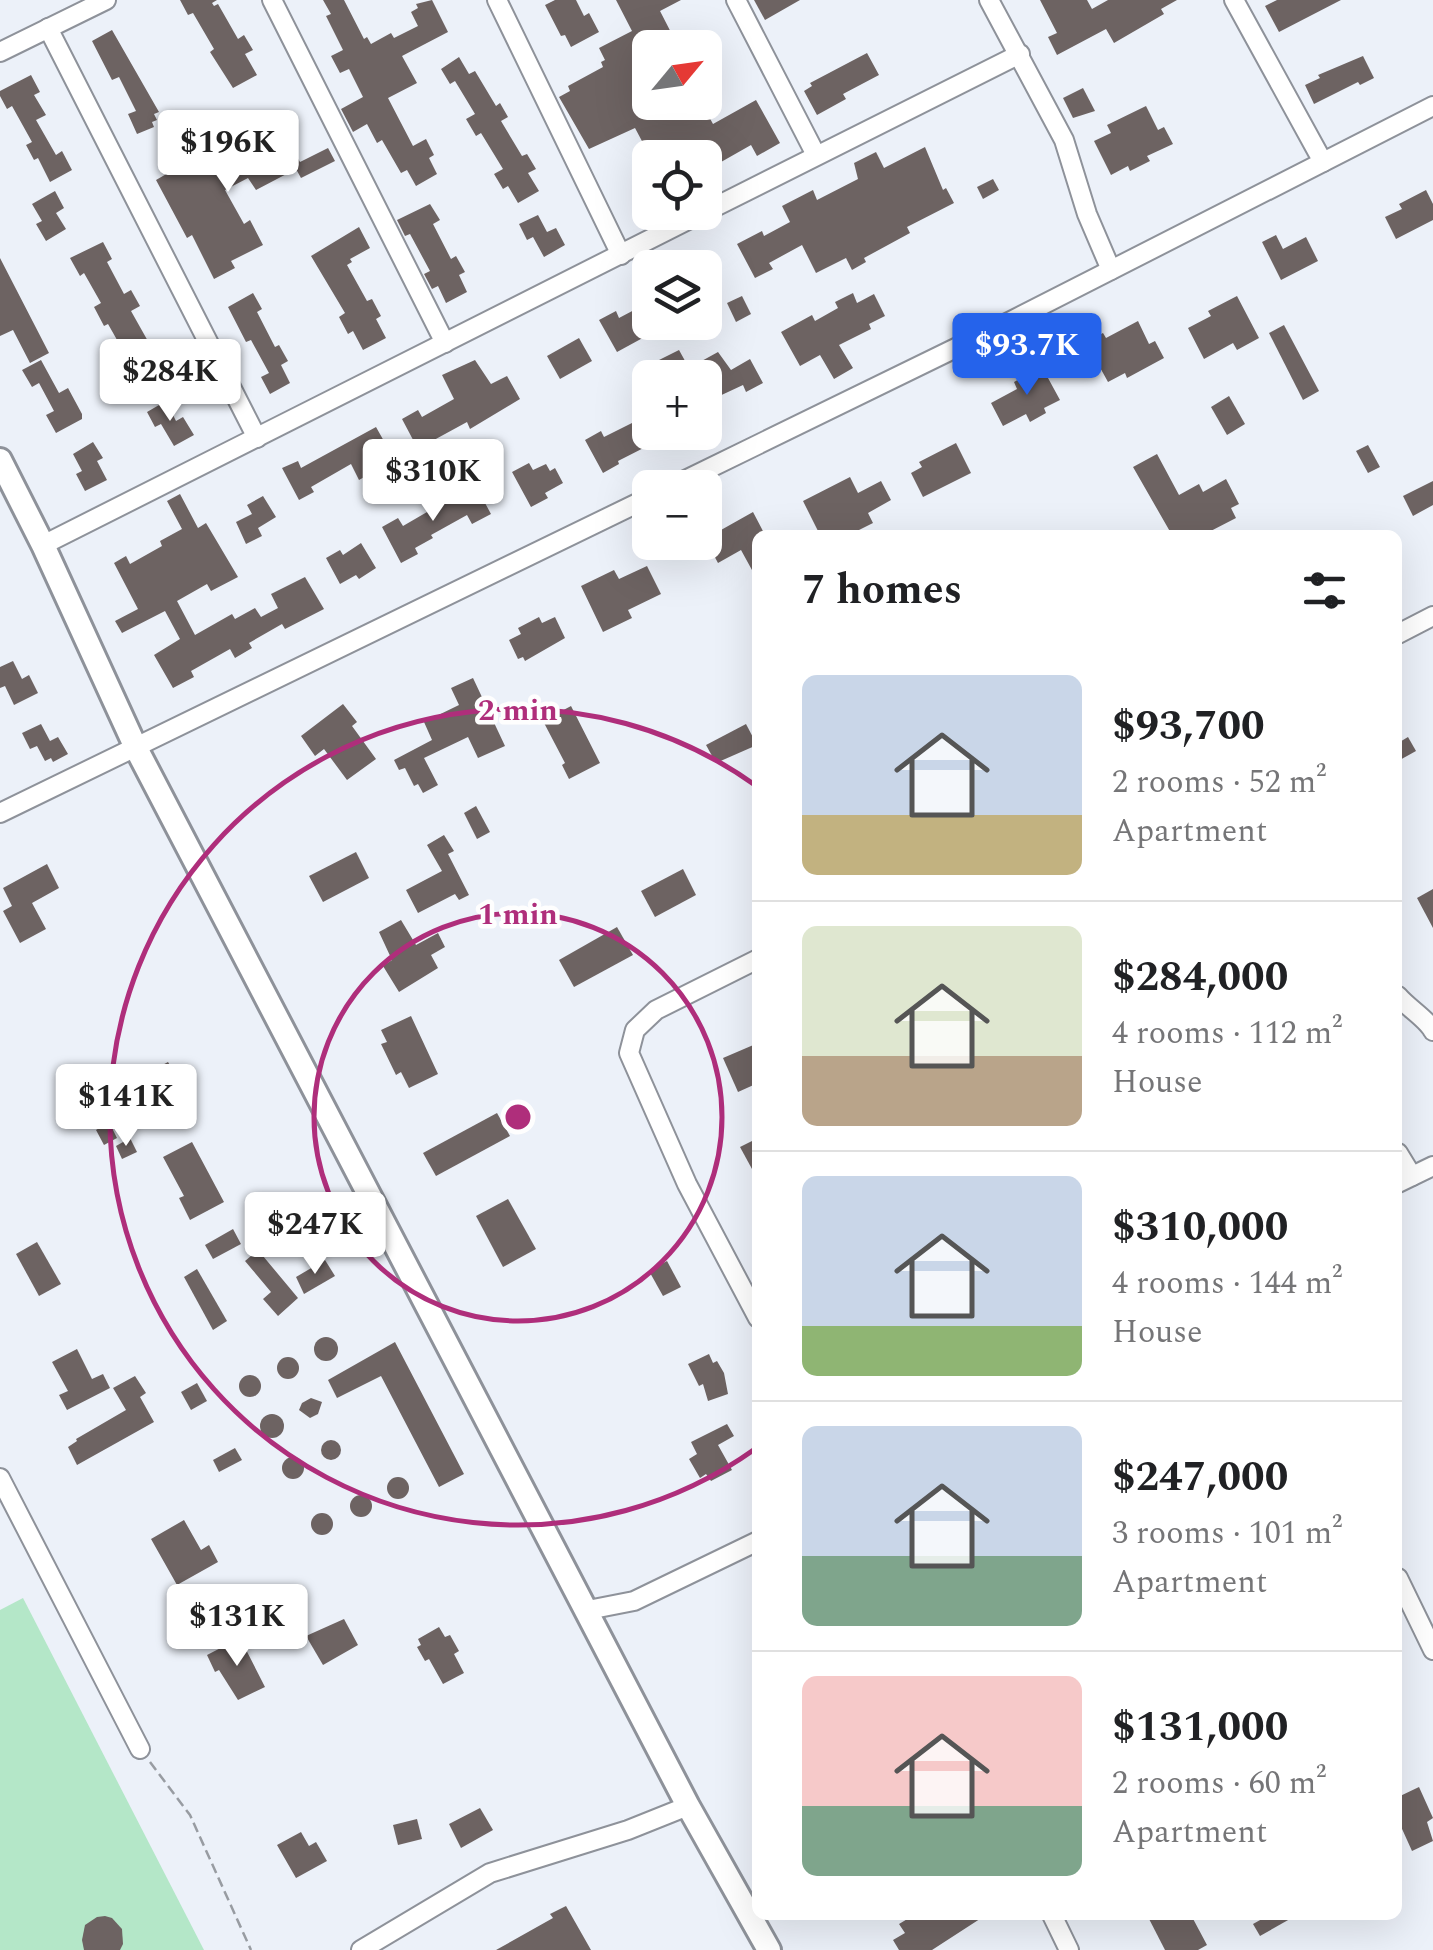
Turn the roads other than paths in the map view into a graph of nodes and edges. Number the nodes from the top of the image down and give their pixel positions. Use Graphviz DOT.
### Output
graph roads {
  1 [pos="106,0"];
  2 [pos="272,0"];
  3 [pos="498,0"];
  4 [pos="736,0"];
  5 [pos="989,0"];
  6 [pos="1234,0"];
  7 [pos="48,28"];
  8 [pos="0,52"];
  9 [pos="1020,54"];
  10 [pos="1433,106"];
  11 [pos="816,156"];
  12 [pos="1323,162"];
  13 [pos="722,203"];
  14 [pos="669,230"];
  15 [pos="621,255"];
  16 [pos="1111,270"];
  17 [pos="446,343"];
  18 [pos="257,438"];
  19 [pos="0,460"];
  20 [pos="706,470"];
  21 [pos="632,506"];
  22 [pos="44,546"];
  23 [pos="1433,616"];
  24 [pos="1402,632"];
  25 [pos="136,748"];
  26 [pos="0,813"];
  27 [pos="752,962"];
  28 [pos="1402,1001"];
  29 [pos="1433,1031"];
  30 [pos="1433,1166"];
  31 [pos="1405,1179"];
  32 [pos="752,1307"];
  33 [pos="0,1478"];
  34 [pos="752,1544"];
  35 [pos="1402,1586"];
  36 [pos="588,1610"];
  37 [pos="1433,1650"];
  38 [pos="140,1748"];
  39 [pos="688,1806"];
  40 [pos="752,1918"];
  41 [pos="753,1920"];
  42 [pos="1054,1920"];
  43 [pos="361,1950"];
  44 [pos="770,1950"];
  45 [pos="1069,1950"];
  1 -- 7 [label="street"];
  2 -- 17 [label="street"];
  3 -- 15 [label="street"];
  4 -- 11 [label="street"];
  5 -- 9 [label="street"];
  6 -- 12 [label="street"];
  7 -- 8 [label="street"];
  7 -- 18 [label="street"];
  9 -- 11 [label="street"];
  9 -- 16 [label="street"];
  10 -- 12 [label="street"];
  11 -- 13 [label="street"];
  12 -- 16 [label="street"];
  14 -- 15 [label="street"];
  15 -- 17 [label="street"];
  16 -- 20 [label="street"];
  17 -- 18 [label="street"];
  18 -- 22 [label="street"];
  19 -- 22 [label="street"];
  21 -- 25 [label="street"];
  22 -- 25 [label="street"];
  23 -- 24 [label="street"];
  25 -- 26 [label="street"];
  25 -- 36 [label="street"];
  27 -- 32 [label="street"];
  28 -- 29 [label="street"];
  30 -- 31 [label="street"];
  33 -- 38 [label="street"];
  34 -- 36 [label="street"];
  35 -- 37 [label="street"];
  36 -- 39 [label="street"];
  39 -- 40 [label="street"];
  39 -- 43 [label="street"];
  41 -- 44 [label="street"];
  42 -- 45 [label="street"];
}
